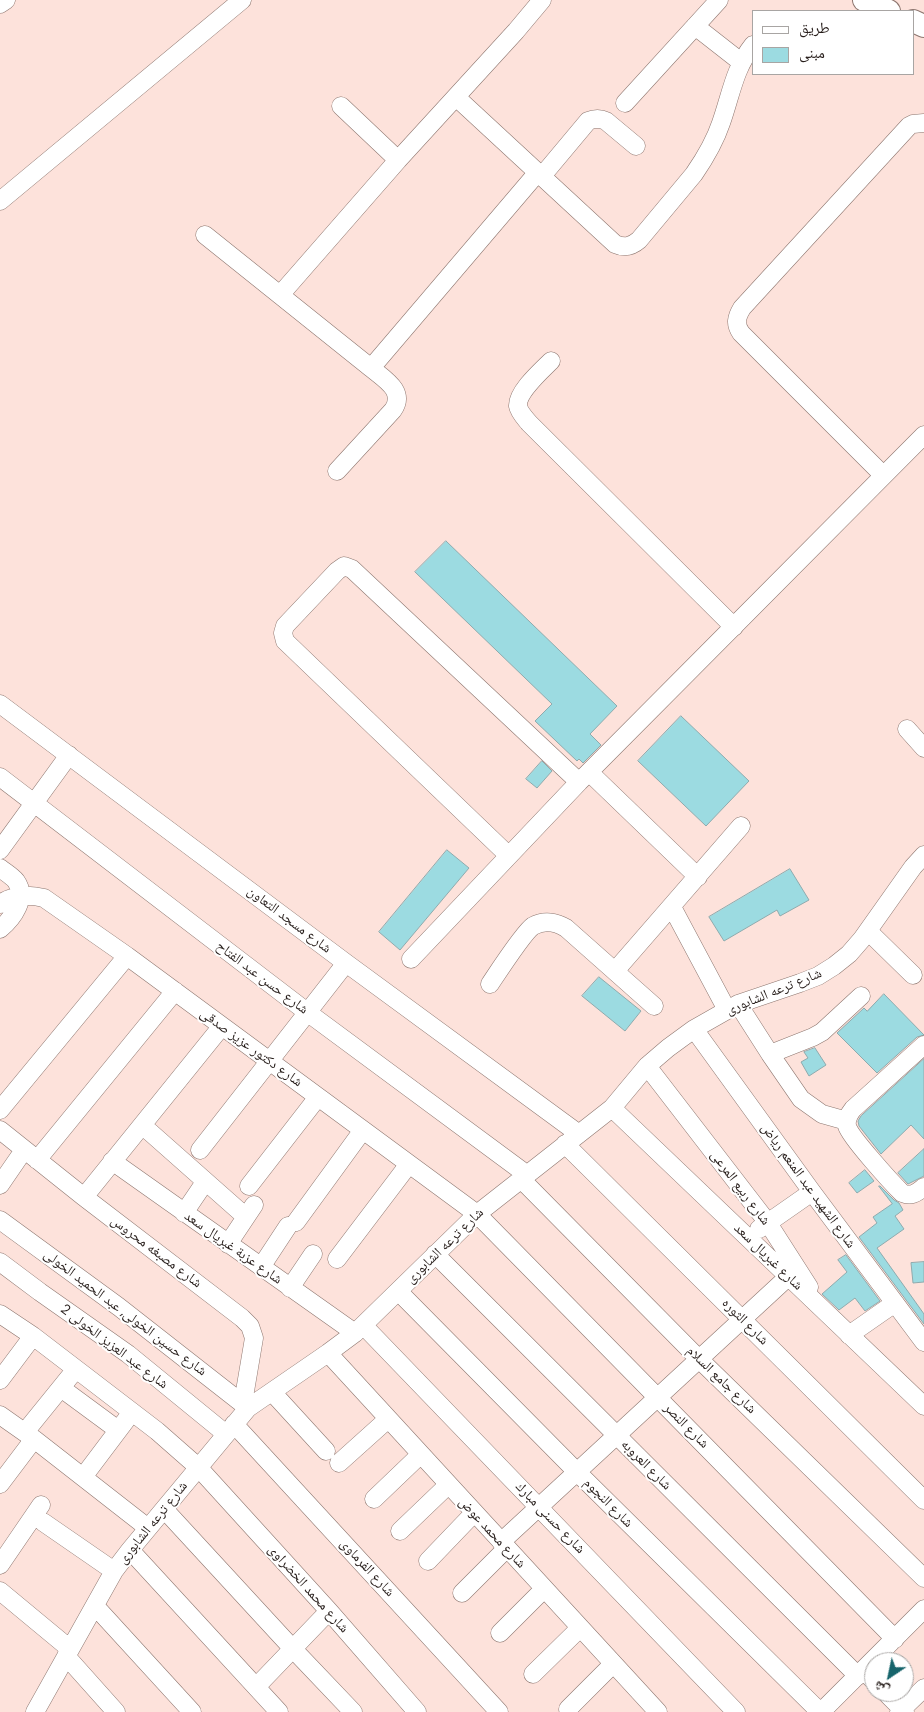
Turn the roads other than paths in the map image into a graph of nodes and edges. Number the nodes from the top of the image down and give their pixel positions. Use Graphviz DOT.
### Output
graph roads {
  1 [pos="6,0"];
  2 [pos="242,0"];
  3 [pos="542,0"];
  4 [pos="719,0"];
  5 [pos="864,0"];
  6 [pos="0,4"];
  7 [pos="887,10"];
  8 [pos="696,26"];
  9 [pos="752,46"];
  10 [pos="740,62"];
  11 [pos="456,96"];
  12 [pos="625,103"];
  13 [pos="341,106"];
  14 [pos="924,123"];
  15 [pos="636,146"];
  16 [pos="398,160"];
  17 [pos="540,174"];
  18 [pos="0,202"];
  19 [pos="205,235"];
  20 [pos="280,295"];
  21 [pos="551,361"];
  22 [pos="371,368"];
  23 [pos="924,435"];
  24 [pos="337,471"];
  25 [pos="883,475"];
  26 [pos="734,627"];
  27 [pos="0,704"];
  28 [pos="907,729"];
  29 [pos="924,748"];
  30 [pos="69,756"];
  31 [pos="0,777"];
  32 [pos="584,777"];
  33 [pos="34,804"];
  34 [pos="741,826"];
  35 [pos="0,850"];
  36 [pos="508,855"];
  37 [pos="924,855"];
  38 [pos="0,868"];
  39 [pos="698,877"];
  40 [pos="19,896"];
  41 [pos="0,904"];
  42 [pos="672,907"];
  43 [pos="0,929"];
  44 [pos="868,931"];
  45 [pos="127,956"];
  46 [pos="411,959"];
  47 [pos="346,963"];
  48 [pos="615,971"];
  49 [pos="914,975"];
  50 [pos="490,984"];
  51 [pos="175,991"];
  52 [pos="861,996"];
  53 [pos="654,1006"];
  54 [pos="733,1007"];
  55 [pos="307,1012"];
  56 [pos="222,1026"];
  57 [pos="694,1029"];
  58 [pos="924,1045"];
  59 [pos="770,1054"];
  60 [pos="269,1061"];
  61 [pos="647,1066"];
  62 [pos="318,1097"];
  63 [pos="612,1108"];
  64 [pos="0,1110"];
  65 [pos="847,1121"];
  66 [pos="142,1125"];
  67 [pos="0,1130"];
  68 [pos="363,1130"];
  69 [pos="572,1139"];
  70 [pos="200,1150"];
  71 [pos="31,1155"];
  72 [pos="112,1161"];
  73 [pos="409,1164"];
  74 [pos="523,1177"];
  75 [pos="206,1182"];
  76 [pos="0,1185"];
  77 [pos="249,1186"];
  78 [pos="924,1187"];
  79 [pos="812,1192"];
  80 [pos="84,1197"];
  81 [pos="184,1213"];
  82 [pos="477,1214"];
  83 [pos="0,1220"];
  84 [pos="768,1223"];
  85 [pos="747,1238"];
  86 [pos="228,1244"];
  87 [pos="313,1254"];
  88 [pos="435,1254"];
  89 [pos="337,1259"];
  90 [pos="0,1262"];
  91 [pos="260,1267"];
  92 [pos="788,1277"];
  93 [pos="290,1288"];
  94 [pos="398,1291"];
  95 [pos="895,1304"];
  96 [pos="0,1314"];
  97 [pos="827,1314"];
  98 [pos="742,1319"];
  99 [pos="359,1329"];
  100 [pos="849,1335"];
  101 [pos="33,1336"];
  102 [pos="924,1342"];
  103 [pos="328,1353"];
  104 [pos="699,1359"];
  105 [pos="76,1369"];
  106 [pos="0,1380"];
  107 [pos="62,1388"];
  108 [pos="272,1392"];
  109 [pos="658,1397"];
  110 [pos="246,1405"];
  111 [pos="924,1406"];
  112 [pos="132,1412"];
  113 [pos="0,1415"];
  114 [pos="388,1419"];
  115 [pos="230,1429"];
  116 [pos="118,1430"];
  117 [pos="617,1435"];
  118 [pos="29,1436"];
  119 [pos="420,1455"];
  120 [pos="198,1467"];
  121 [pos="577,1472"];
  122 [pos="83,1477"];
  123 [pos="0,1484"];
  124 [pos="448,1485"];
  125 [pos="923,1498"];
  126 [pos="374,1499"];
  127 [pos="539,1507"];
  128 [pos="164,1509"];
  129 [pos="474,1513"];
  130 [pos="148,1528"];
  131 [pos="400,1531"];
  132 [pos="504,1545"];
  133 [pos="130,1550"];
  134 [pos="428,1561"];
  135 [pos="0,1565"];
  136 [pos="114,1571"];
  137 [pos="924,1578"];
  138 [pos="544,1589"];
  139 [pos="0,1591"];
  140 [pos="462,1593"];
  141 [pos="95,1606"];
  142 [pos="924,1610"];
  143 [pos="329,1611"];
  144 [pos="580,1628"];
  145 [pos="500,1633"];
  146 [pos="895,1639"];
  147 [pos="293,1649"];
  148 [pos="884,1652"];
  149 [pos="68,1653"];
  150 [pos="613,1664"];
  151 [pos="533,1674"];
  152 [pos="864,1675"];
  153 [pos="864,1677"];
  154 [pos="256,1687"];
  155 [pos="924,1688"];
  156 [pos="647,1708"];
  157 [pos="568,1709"];
  158 [pos="902,1711"];
  159 [pos="35,1712"];
  160 [pos="116,1712"];
  161 [pos="192,1712"];
  162 [pos="279,1712"];
  163 [pos="353,1712"];
  164 [pos="417,1712"];
  165 [pos="499,1712"];
  166 [pos="736,1712"];
  167 [pos="820,1712"];
  1 -- 6 [label="street"];
  2 -- 18 [label="street"];
  3 -- 11 [label="street"];
  4 -- 8 [label="street"];
  5 -- 7 [label="main road"];
  8 -- 10 [label="street"];
  8 -- 12 [label="street"];
  9 -- 10 [label="street"];
  10 -- 17 [label="street"];
  11 -- 16 [label="street"];
  11 -- 17 [label="street"];
  13 -- 16 [label="street"];
  14 -- 25 [label="street"];
  15 -- 17 [label="street"];
  16 -- 20 [label="street"];
  17 -- 22 [label="street"];
  19 -- 20 [label="street"];
  20 -- 22 [label="street"];
  21 -- 26 [label="street"];
  22 -- 24 [label="street"];
  23 -- 25 [label="street"];
  25 -- 26 [label="street"];
  26 -- 32 [label="street"];
  27 -- 30 [label="street, شارع مسجد التعاون"];
  28 -- 29 [label="street"];
  30 -- 33 [label="street"];
  30 -- 47 [label="street, شارع مسجد التعاون"];
  31 -- 33 [label="street, شارع حسن عبد الفتاح"];
  32 -- 36 [label="street"];
  32 -- 36 [label="street"];
  32 -- 39 [label="street"];
  33 -- 35 [label="street"];
  33 -- 55 [label="street, شارع حسن عبد الفتاح"];
  34 -- 39 [label="street"];
  36 -- 46 [label="street"];
  37 -- 44 [label="street, شارع ترعه الشابورى"];
  38 -- 40 [label="street"];
  39 -- 42 [label="street"];
  40 -- 41 [label="street, شارع دكتور عزيز صدقى"];
  40 -- 43 [label="street"];
  40 -- 45 [label="street, شارع دكتور عزيز صدقى"];
  42 -- 48 [label="street"];
  42 -- 54 [label="street"];
  44 -- 49 [label="street"];
  44 -- 54 [label="street, شارع ترعه الشابورى"];
  45 -- 51 [label="street, شارع دكتور عزيز صدقى"];
  45 -- 64 [label="street"];
  47 -- 55 [label="street"];
  47 -- 69 [label="street, شارع مسجد التعاون"];
  48 -- 50 [label="street"];
  48 -- 53 [label="street"];
  51 -- 56 [label="street, شارع دكتور عزيز صدقى"];
  51 -- 71 [label="street"];
  52 -- 59 [label="street"];
  54 -- 57 [label="street, شارع ترعه الشابورى"];
  54 -- 59 [label="street"];
  55 -- 60 [label="street"];
  55 -- 74 [label="street, شارع حسن عبد الفتاح"];
  56 -- 60 [label="street, شارع دكتور عزيز صدقى"];
  56 -- 66 [label="street"];
  57 -- 61 [label="street, شارع ترعه الشابورى"];
  57 -- 79 [label="street, شارع الشهيد عبد المنعم رياض"];
  58 -- 65 [label="street"];
  59 -- 65 [label="street"];
  60 -- 62 [label="street, شارع دكتور عزيز صدقى"];
  60 -- 70 [label="street"];
  61 -- 63 [label="street, شارع ترعه الشابورى"];
  61 -- 84 [label="street, شارع ربيع المرعى"];
  62 -- 68 [label="street, شارع دكتور عزيز صدقى"];
  62 -- 77 [label="street"];
  63 -- 69 [label="street, شارع ترعه الشابورى"];
  63 -- 85 [label="street, شارع غبريال سعد"];
  65 -- 78 [label="street"];
  66 -- 72 [label="street"];
  66 -- 75 [label="street"];
  67 -- 71 [label="street, شارع مصبغه محروس"];
  68 -- 73 [label="street, شارع دكتور عزيز صدقى"];
  68 -- 91 [label="street"];
  69 -- 74 [label="street, شارع ترعه الشابورى"];
  69 -- 98 [label="street, شارع الثوره"];
  71 -- 76 [label="street"];
  71 -- 80 [label="street, شارع مصبغه محروس"];
  72 -- 80 [label="street"];
  72 -- 81 [label="street, شارع عزبة غبريال سعد"];
  73 -- 82 [label="street, شارع دكتور عزيز صدقى"];
  73 -- 89 [label="street"];
  74 -- 82 [label="street, شارع ترعه الشابورى"];
  74 -- 104 [label="street, شارع جامع السلام"];
  75 -- 81 [label="street"];
  75 -- 86 [label="street"];
  79 -- 84 [label="street"];
  79 -- 95 [label="street, شارع الشهيد عبد المنعم رياض"];
  80 -- 110 [label="street, شارع مصبغه محروس"];
  81 -- 86 [label="street, شارع عزبة غبريال سعد"];
  82 -- 88 [label="street, شارع ترعه الشابورى"];
  82 -- 109 [label="street, شارع النصر"];
  83 -- 110 [label="street, شارع حسين الخولى, عبد الحميد الخولى"];
  84 -- 85 [label="street"];
  84 -- 97 [label="street, شارع ربيع المرعى"];
  85 -- 92 [label="street, شارع غبريال سعد"];
  86 -- 91 [label="street, شارع عزبة غبريال سعد"];
  87 -- 93 [label="street"];
  88 -- 94 [label="street, شارع ترعه الشابورى"];
  88 -- 117 [label="street, شارع العروبه"];
  90 -- 115 [label="street, شارع عبد العزيز الخولى 2"];
  91 -- 93 [label="street, شارع عزبة غبريال سعد"];
  92 -- 97 [label="street, شارع غبريال سعد"];
  92 -- 98 [label="street"];
  93 -- 99 [label="street, شارع عزبة غبريال سعد"];
  94 -- 99 [label="street, شارع ترعه الشابورى"];
  94 -- 121 [label="street, شارع النجوم"];
  95 -- 100 [label="street"];
  95 -- 102 [label="street, شارع الشهيد عبد المنعم رياض"];
  96 -- 101 [label="street, شارع محمد الخضراوى"];
  97 -- 100 [label="street, شارع غبريال سعد"];
  98 -- 104 [label="street"];
  98 -- 125 [label="street, شارع الثوره"];
  99 -- 103 [label="street, شارع ترعه الشابورى"];
  99 -- 127 [label="street, شارع حسنى مبارك"];
  100 -- 111 [label="street, شارع غبريال سعد"];
  101 -- 105 [label="street, شارع محمد الخضراوى"];
  101 -- 106 [label="street"];
  103 -- 108 [label="street, شارع ترعه الشابورى"];
  103 -- 114 [label="street, شارع محمد عوض"];
  104 -- 109 [label="street"];
  104 -- 137 [label="street, شارع جامع السلام"];
  105 -- 107 [label="street"];
  105 -- 112 [label="street, شارع محمد الخضراوى"];
  107 -- 116 [label="street"];
  107 -- 118 [label="street"];
  108 -- 110 [label="street, شارع ترعه الشابورى"];
  108 -- 114 [label="street"];
  109 -- 117 [label="street"];
  109 -- 146 [label="street, شارع النصر"];
  110 -- 115 [label="street, شارع ترعه الشابورى"];
  112 -- 116 [label="street"];
  112 -- 120 [label="street, شارع محمد الخضراوى"];
  113 -- 118 [label="street"];
  114 -- 119 [label="street, شارع محمد عوض"];
  115 -- 120 [label="street, شارع ترعه الشابورى"];
  115 -- 165 [label="street, شارع الفرماوى"];
  116 -- 122 [label="street"];
  117 -- 121 [label="street"];
  117 -- 152 [label="street, شارع العروبه"];
  118 -- 122 [label="street"];
  118 -- 123 [label="street"];
  119 -- 124 [label="street, شارع محمد عوض"];
  119 -- 126 [label="street"];
  120 -- 128 [label="street, شارع ترعه الشابورى"];
  120 -- 143 [label="street, شارع محمد الخضراوى"];
  121 -- 127 [label="street"];
  121 -- 167 [label="street, شارع النجوم"];
  122 -- 130 [label="street"];
  124 -- 129 [label="street, شارع محمد عوض"];
  124 -- 131 [label="street"];
  127 -- 132 [label="street"];
  127 -- 166 [label="street, شارع حسنى مبارك"];
  128 -- 130 [label="street, شارع ترعه الشابورى"];
  128 -- 147 [label="street"];
  129 -- 132 [label="street, شارع محمد عوض"];
  129 -- 134 [label="street"];
  130 -- 133 [label="street, شارع ترعه الشابورى"];
  132 -- 138 [label="street, شارع محمد عوض"];
  132 -- 140 [label="street"];
  133 -- 136 [label="street, شارع ترعه الشابورى"];
  133 -- 154 [label="street"];
  135 -- 136 [label="street"];
  136 -- 141 [label="street, شارع ترعه الشابورى"];
  138 -- 144 [label="street, شارع محمد عوض"];
  138 -- 145 [label="street"];
  139 -- 149 [label="street"];
  141 -- 149 [label="street, شارع ترعه الشابورى"];
  141 -- 161 [label="street"];
  142 -- 146 [label="street"];
  143 -- 147 [label="street"];
  143 -- 164 [label="street, شارع محمد الخضراوى"];
  144 -- 150 [label="street, شارع محمد عوض"];
  144 -- 151 [label="street"];
  146 -- 148 [label="street"];
  147 -- 154 [label="street"];
  147 -- 163 [label="street"];
  149 -- 159 [label="street, شارع ترعه الشابورى"];
  149 -- 160 [label="street"];
  150 -- 156 [label="street, شارع محمد عوض"];
  150 -- 157 [label="street"];
  153 -- 167 [label="street"];
  154 -- 162 [label="street"];
  155 -- 158 [label="street"];
}
